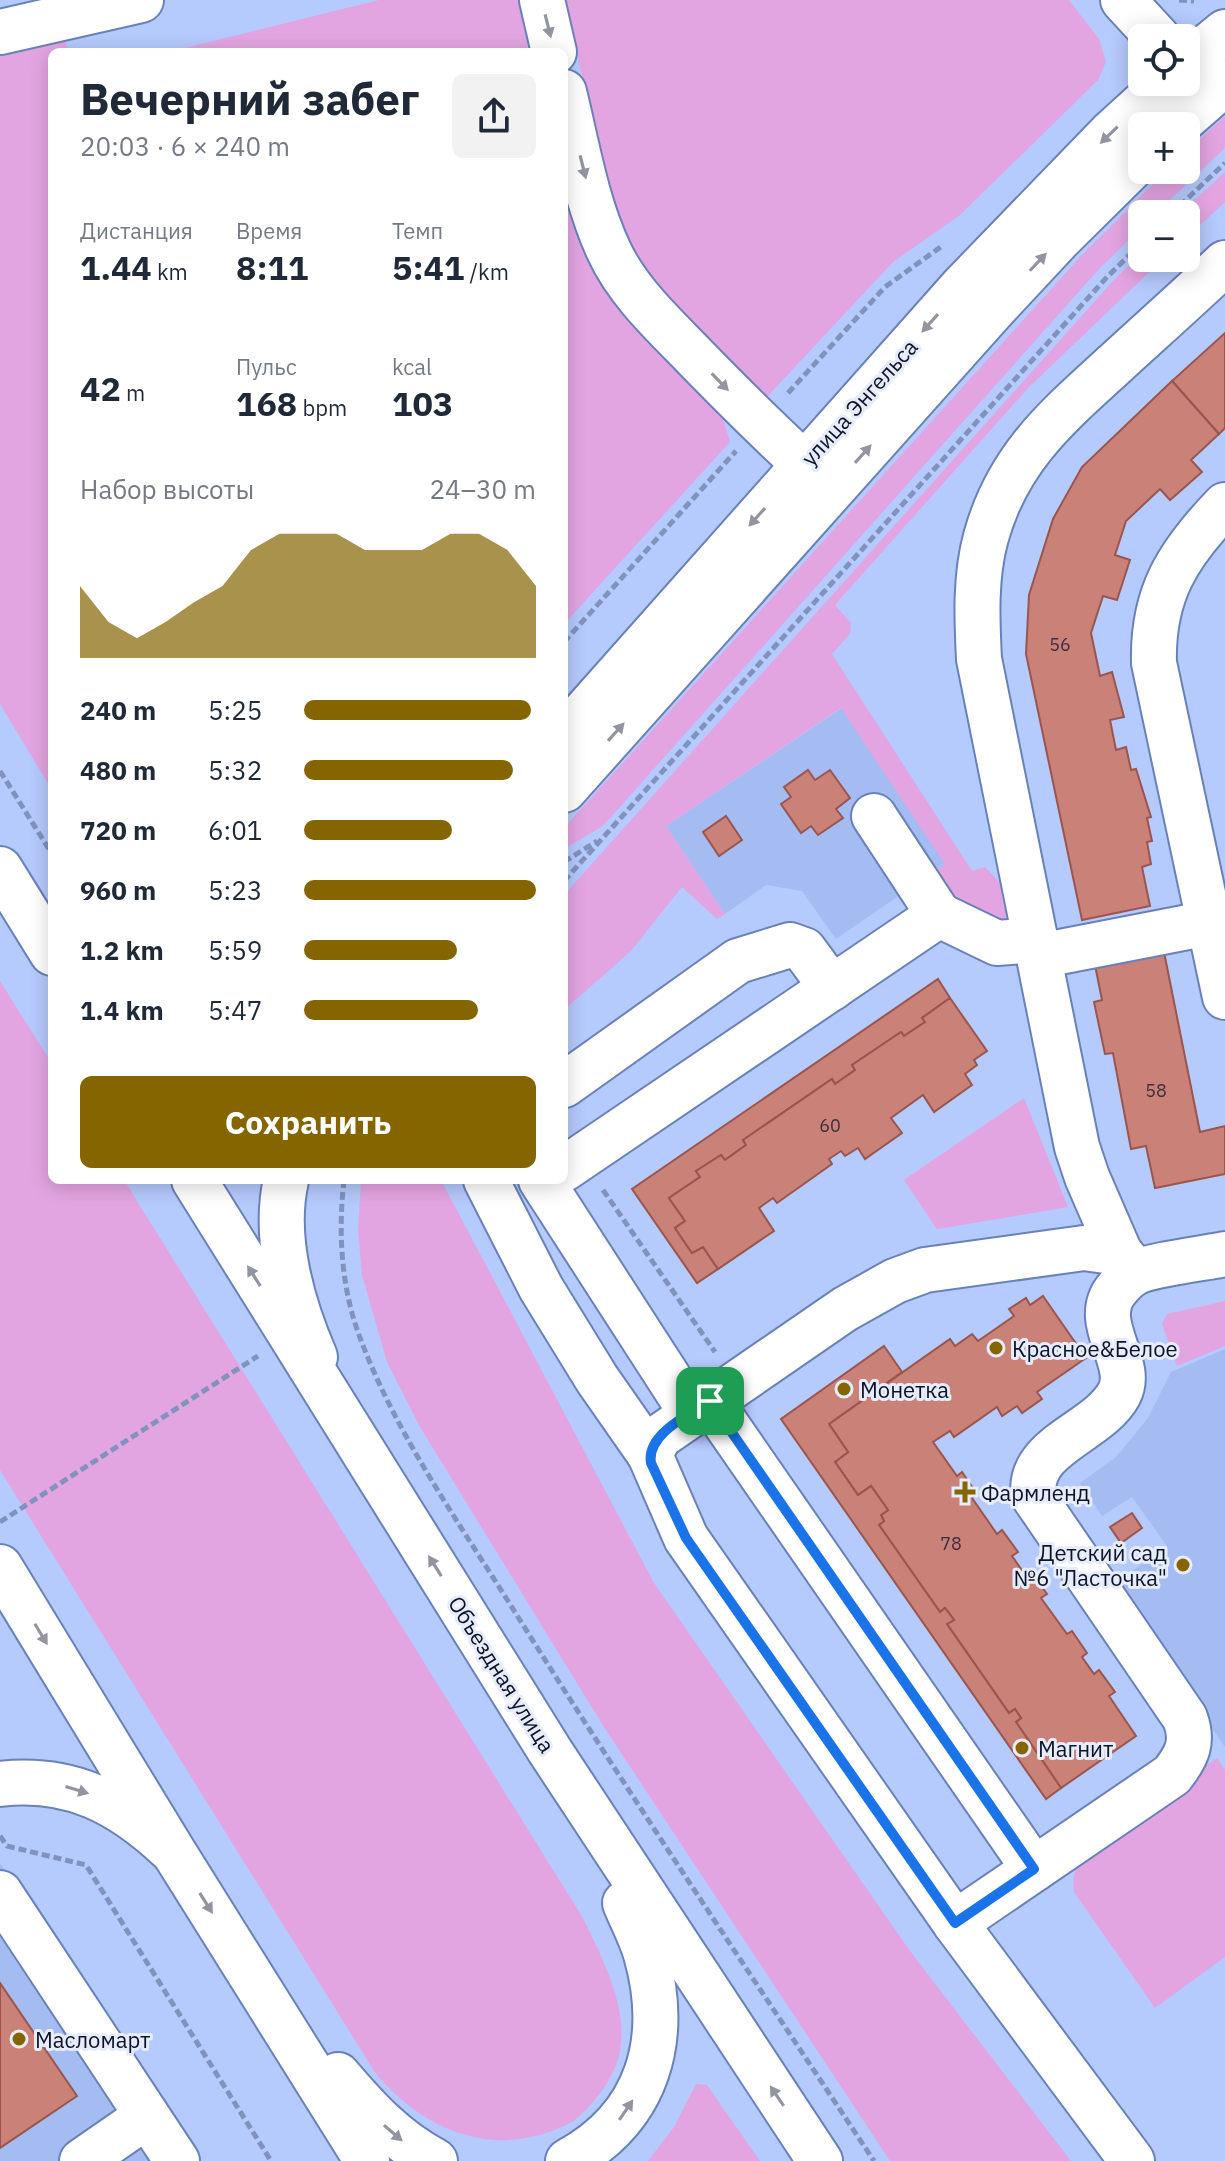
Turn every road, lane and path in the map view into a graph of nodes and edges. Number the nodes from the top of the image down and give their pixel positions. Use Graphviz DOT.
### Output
graph roads {
  1 [pos="141,0"];
  2 [pos="542,0"];
  3 [pos="1123,0"];
  4 [pos="1179,0"];
  5 [pos="1195,0"];
  6 [pos="1145,24"];
  7 [pos="0,32"];
  8 [pos="1225,32"];
  9 [pos="553,48"];
  10 [pos="1202,78"];
  11 [pos="1152,96"];
  12 [pos="568,108"];
  13 [pos="1184,112"];
  14 [pos="1225,163"];
  15 [pos="1128,171"];
  16 [pos="1186,200"];
  17 [pos="945,244"];
  18 [pos="1128,257"];
  19 [pos="1225,263"];
  20 [pos="761,424"];
  21 [pos="818,476"];
  22 [pos="1225,505"];
  23 [pos="568,638"];
  24 [pos="568,731"];
  25 [pos="0,771"];
  26 [pos="568,785"];
  27 [pos="874,816"];
  28 [pos="605,836"];
  29 [pos="48,848"];
  30 [pos="568,859"];
  31 [pos="0,869"];
  32 [pos="568,877"];
  33 [pos="939,915"];
  34 [pos="1209,923"];
  35 [pos="46,940"];
  36 [pos="1037,948"];
  37 [pos="832,988"];
  38 [pos="1225,997"];
  39 [pos="568,1082"];
  40 [pos="568,1173"];
  41 [pos="568,1181"];
  42 [pos="197,1184"];
  43 [pos="286,1184"];
  44 [pos="344,1184"];
  45 [pos="539,1184"];
  46 [pos="563,1184"];
  47 [pos="494,1195"];
  48 [pos="1225,1254"];
  49 [pos="1128,1263"];
  50 [pos="349,1300"];
  51 [pos="296,1331"];
  52 [pos="720,1356"];
  53 [pos="701,1408"];
  54 [pos="650,1455"];
  55 [pos="0,1522"];
  56 [pos="0,1567"];
  57 [pos="550,1751"];
  58 [pos="0,1784"];
  59 [pos="0,1836"];
  60 [pos="173,1851"];
  61 [pos="1034,1869"];
  62 [pos="0,1893"];
  63 [pos="955,1923"];
  64 [pos="248,1970"];
  65 [pos="147,2116"];
  66 [pos="82,2161"];
  67 [pos="177,2161"];
  68 [pos="271,2161"];
  69 [pos="367,2161"];
  70 [pos="435,2161"];
  71 [pos="568,2161"];
  72 [pos="820,2161"];
  73 [pos="874,2161"];
  74 [pos="1132,2161"];
  1 -- 7 [label="main road"];
  2 -- 9 [label="main road, one-way"];
  3 -- 6 [label="main road"];
  4 -- 5 [label="path"];
  8 -- 10 [label="main road"];
  10 -- 13 [label="main road"];
  11 -- 21 [label="main road, улица Энгельса, one-way"];
  12 -- 20 [label="main road, one-way"];
  14 -- 16 [label="path"];
  21 -- 15 [label="main road, улица Энгельса, one-way"];
  17 -- 20 [label="path"];
  18 -- 28 [label="path"];
  19 -- 36 [label="main road"];
  20 -- 21 [label="main road"];
  20 -- 23 [label="path"];
  21 -- 24 [label="main road, улица Энгельса, one-way"];
  26 -- 21 [label="main road, улица Энгельса, one-way"];
  22 -- 34 [label="main road"];
  25 -- 29 [label="path"];
  27 -- 33 [label="main road"];
  28 -- 30 [label="path"];
  28 -- 32 [label="path"];
  31 -- 35 [label="main road"];
  33 -- 36 [label="main road"];
  33 -- 37 [label="main road"];
  34 -- 36 [label="main road"];
  34 -- 38 [label="main road"];
  36 -- 49 [label="main road"];
  37 -- 39 [label="main road"];
  37 -- 40 [label="main road"];
  41 -- 52 [label="path"];
  51 -- 42 [label="main road, Объездная улица, one-way"];
  43 -- 51 [label="main road"];
  44 -- 50 [label="path"];
  45 -- 47 [label="main road"];
  46 -- 53 [label="main road"];
  47 -- 54 [label="main road"];
  48 -- 49 [label="main road"];
  49 -- 53 [label="main road"];
  49 -- 61 [label="main road"];
  50 -- 51 [label="path"];
  50 -- 73 [label="path"];
  51 -- 55 [label="path"];
  57 -- 51 [label="main road, Объездная улица, one-way"];
  53 -- 54 [label="main road"];
  53 -- 61 [label="main road"];
  54 -- 63 [label="main road"];
  56 -- 60 [label="main road, one-way"];
  71 -- 57 [label="main road, one-way"];
  72 -- 57 [label="main road, Объездная улица, one-way"];
  58 -- 60 [label="main road, one-way"];
  59 -- 68 [label="path"];
  60 -- 64 [label="main road, one-way"];
  61 -- 63 [label="main road"];
  62 -- 65 [label="main road"];
  63 -- 74 [label="main road"];
  64 -- 69 [label="main road"];
  64 -- 70 [label="main road, one-way"];
  65 -- 66 [label="main road"];
  65 -- 67 [label="main road"];
}
